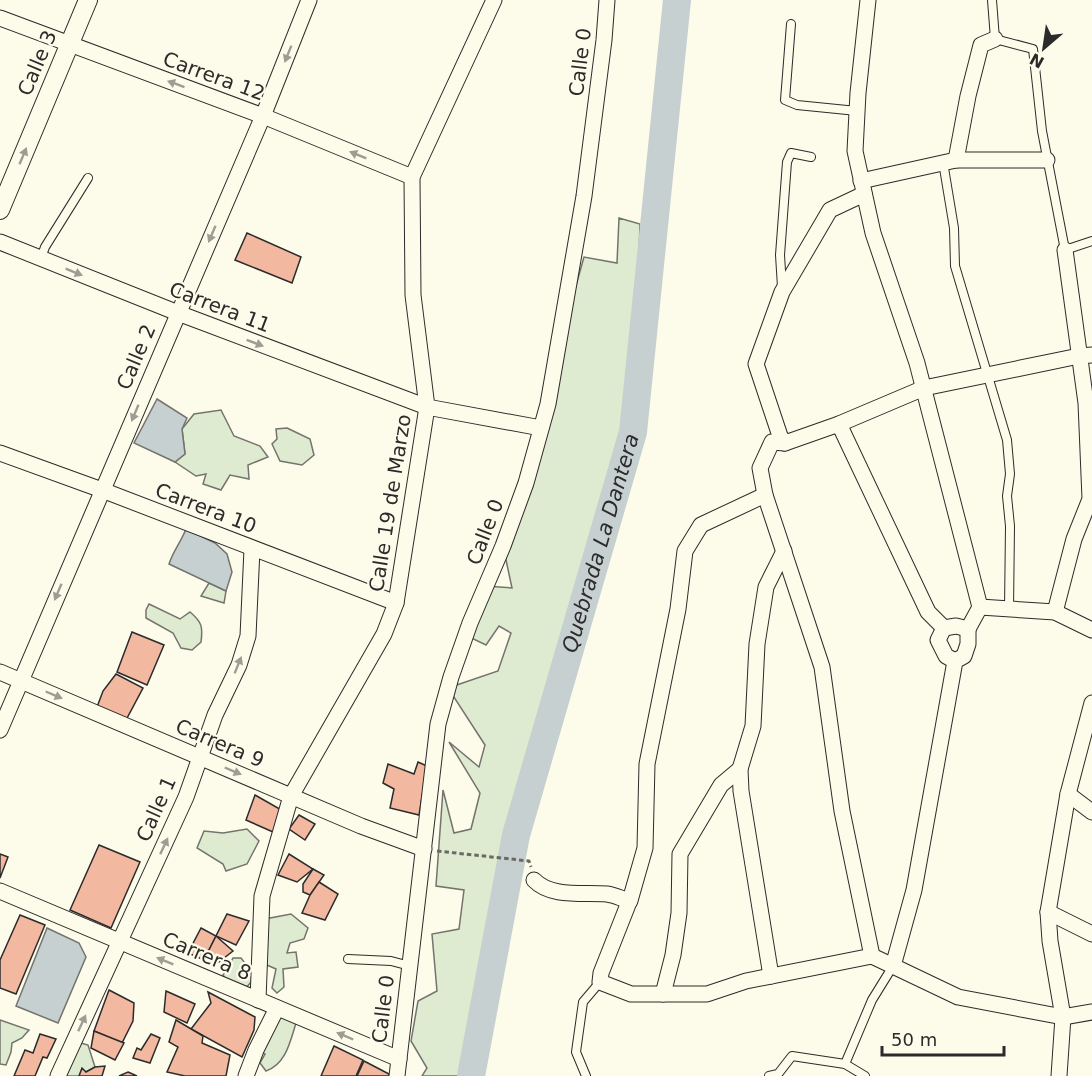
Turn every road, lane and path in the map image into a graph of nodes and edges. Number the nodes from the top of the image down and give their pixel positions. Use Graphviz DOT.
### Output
graph roads {
  1 [pos="88,0"];
  2 [pos="309,0"];
  3 [pos="494,0"];
  4 [pos="607,0"];
  5 [pos="868,0"];
  6 [pos="992,0"];
  7 [pos="0,18"];
  8 [pos="790,24"];
  9 [pos="995,39"];
  10 [pos="69,44"];
  11 [pos="857,111"];
  12 [pos="263,116"];
  13 [pos="811,157"];
  14 [pos="1047,160"];
  15 [pos="949,161"];
  16 [pos="412,177"];
  17 [pos="88,178"];
  18 [pos="863,188"];
  19 [pos="0,210"];
  20 [pos="1092,241"];
  21 [pos="0,242"];
  22 [pos="1065,250"];
  23 [pos="41,258"];
  24 [pos="782,292"];
  25 [pos="178,313"];
  26 [pos="1086,356"];
  27 [pos="986,375"];
  28 [pos="924,388"];
  29 [pos="427,407"];
  30 [pos="838,424"];
  31 [pos="541,428"];
  32 [pos="785,443"];
  33 [pos="0,453"];
  34 [pos="102,490"];
  35 [pos="765,495"];
  36 [pos="252,549"];
  37 [pos="784,550"];
  38 [pos="396,603"];
  39 [pos="980,607"];
  40 [pos="1009,609"];
  41 [pos="1055,612"];
  42 [pos="944,628"];
  43 [pos="968,628"];
  44 [pos="1092,630"];
  45 [pos="955,661"];
  46 [pos="0,672"];
  47 [pos="21,680"];
  48 [pos="1092,703"];
  49 [pos="0,730"];
  50 [pos="201,758"];
  51 [pos="740,769"];
  52 [pos="1068,794"];
  53 [pos="291,796"];
  54 [pos="1092,812"];
  55 [pos="424,849"];
  56 [pos="534,880"];
  57 [pos="0,891"];
  58 [pos="630,901"];
  59 [pos="1048,912"];
  60 [pos="1092,934"];
  61 [pos="119,942"];
  62 [pos="872,956"];
  63 [pos="348,959"];
  64 [pos="410,966"];
  65 [pos="893,966"];
  66 [pos="771,976"];
  67 [pos="600,982"];
  68 [pos="663,994"];
  69 [pos="258,1000"];
  70 [pos="277,1008"];
  71 [pos="1092,1012"];
  72 [pos="1062,1017"];
  73 [pos="399,1059"];
  74 [pos="845,1064"];
  75 [pos="58,1076"];
  76 [pos="246,1076"];
  77 [pos="397,1076"];
  78 [pos="586,1076"];
  79 [pos="769,1076"];
  80 [pos="865,1076"];
  81 [pos="1059,1076"];
  1 -- 10 [label="street, Calle 3"];
  2 -- 12 [label="street, Calle 2, one-way"];
  3 -- 16 [label="street, Calle 19 de Marzo"];
  4 -- 31 [label="street, Calle 0"];
  5 -- 11 [label="street"];
  6 -- 9 [label="lane"];
  7 -- 10 [label="street, Carrera 12"];
  8 -- 11 [label="lane"];
  9 -- 14 [label="lane"];
  9 -- 15 [label="street"];
  12 -- 10 [label="street, Carrera 12, one-way"];
  19 -- 10 [label="street, Calle 3, one-way"];
  11 -- 18 [label="street"];
  16 -- 12 [label="street, Carrera 12, one-way"];
  12 -- 25 [label="street, Calle 2, one-way"];
  13 -- 24 [label="lane"];
  14 -- 15 [label="street"];
  14 -- 22 [label="lane"];
  15 -- 18 [label="street"];
  15 -- 27 [label="lane"];
  16 -- 29 [label="street, Calle 19 de Marzo"];
  17 -- 23 [label="lane"];
  18 -- 24 [label="street"];
  18 -- 28 [label="street"];
  20 -- 22 [label="lane"];
  21 -- 23 [label="street, Carrera 11"];
  22 -- 26 [label="street"];
  23 -- 25 [label="street, Carrera 11, one-way"];
  24 -- 32 [label="street"];
  25 -- 29 [label="street, Carrera 11, one-way"];
  25 -- 34 [label="street, Calle 2, one-way"];
  26 -- 27 [label="street"];
  26 -- 41 [label="street"];
  27 -- 28 [label="street"];
  27 -- 40 [label="lane"];
  28 -- 30 [label="street"];
  28 -- 39 [label="street"];
  29 -- 31 [label="street, Carrera 11"];
  29 -- 38 [label="street, Calle 19 de Marzo"];
  30 -- 32 [label="street"];
  30 -- 42 [label="street"];
  31 -- 55 [label="street, Calle 0"];
  32 -- 35 [label="street"];
  33 -- 34 [label="street, Carrera 10"];
  34 -- 36 [label="street, Carrera 10"];
  34 -- 47 [label="street, Calle 2, one-way"];
  35 -- 37 [label="street"];
  35 -- 58 [label="street"];
  36 -- 38 [label="street, Carrera 10"];
  50 -- 36 [label="street, Calle 1, one-way"];
  37 -- 51 [label="street"];
  37 -- 62 [label="street"];
  38 -- 53 [label="street, Calle 19 de Marzo"];
  39 -- 40 [label="street"];
  39 -- 43 [label="street"];
  40 -- 41 [label="street"];
  41 -- 44 [label="street"];
  42 -- 43 [label="street"];
  42 -- 45 [label="street"];
  43 -- 45 [label="street"];
  45 -- 65 [label="street"];
  46 -- 47 [label="street, Carrera 9"];
  47 -- 49 [label="street, Calle 2"];
  47 -- 50 [label="street, Carrera 9, one-way"];
  48 -- 52 [label="street"];
  50 -- 53 [label="street, Carrera 9, one-way"];
  61 -- 50 [label="street, Calle 1, one-way"];
  51 -- 66 [label="street"];
  51 -- 68 [label="street"];
  52 -- 54 [label="street"];
  52 -- 59 [label="street"];
  53 -- 55 [label="street, Carrera 9"];
  53 -- 69 [label="street, Calle 19 de Marzo"];
  55 -- 56 [label="path"];
  55 -- 64 [label="street, Calle 0"];
  56 -- 58 [label="street"];
  57 -- 61 [label="street, Carrera 8"];
  58 -- 67 [label="street"];
  59 -- 60 [label="street"];
  59 -- 72 [label="street"];
  69 -- 61 [label="street, Carrera 8, one-way"];
  75 -- 61 [label="street, Calle 1, one-way"];
  62 -- 65 [label="street"];
  62 -- 66 [label="street"];
  63 -- 64 [label="lane"];
  64 -- 73 [label="street, Calle 0"];
  65 -- 72 [label="street"];
  65 -- 74 [label="lane"];
  66 -- 68 [label="street"];
  67 -- 68 [label="street"];
  67 -- 78 [label="lane"];
  69 -- 70 [label="street, Carrera 8"];
  73 -- 70 [label="street, Carrera 8, one-way"];
  70 -- 76 [label="street"];
  71 -- 72 [label="street"];
  72 -- 81 [label="street"];
  73 -- 77 [label="street, Calle 0"];
  74 -- 79 [label="lane"];
  74 -- 80 [label="lane"];
}
